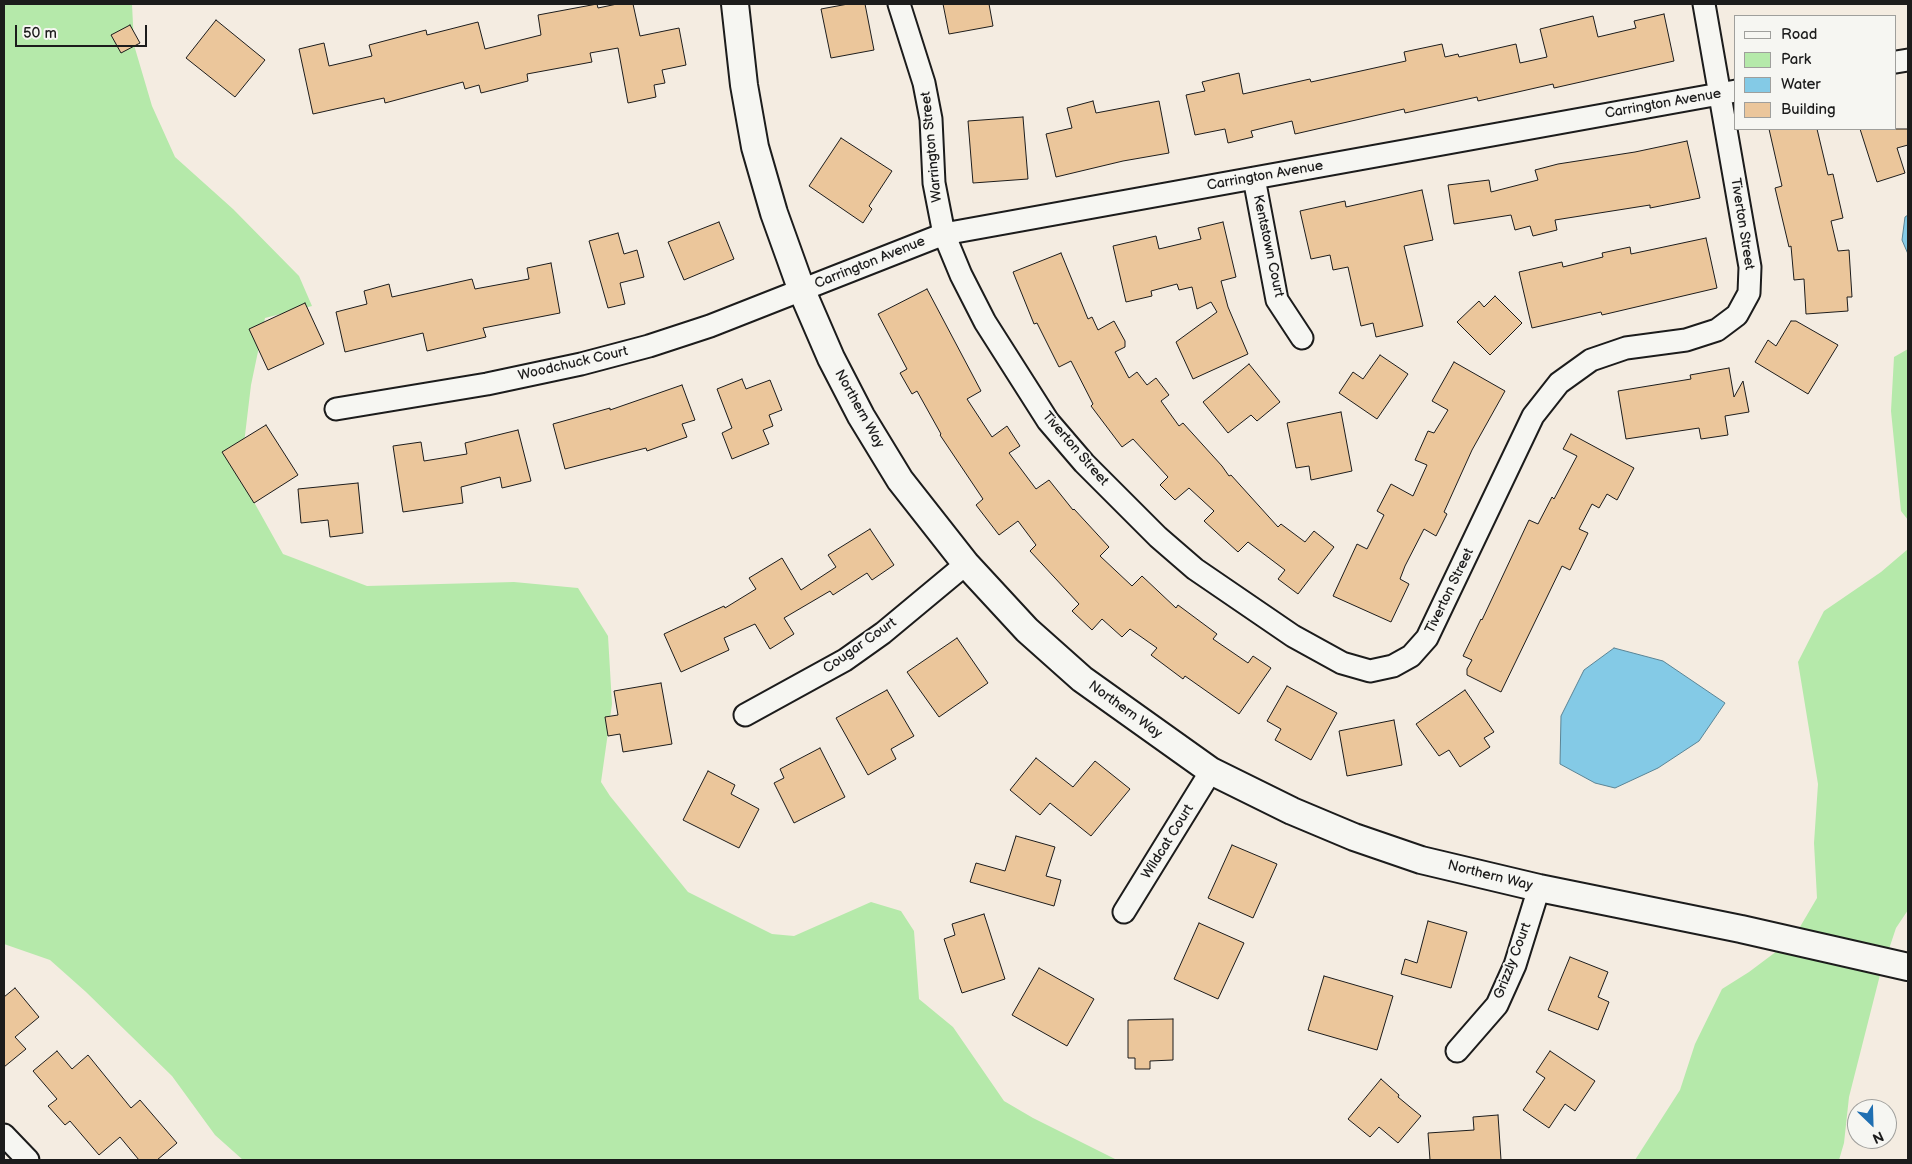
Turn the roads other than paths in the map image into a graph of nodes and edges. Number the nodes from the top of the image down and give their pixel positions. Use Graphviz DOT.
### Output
graph roads {
  1 [pos="735,4"];
  2 [pos="899,4"];
  3 [pos="1704,4"];
  4 [pos="1728,92"];
  5 [pos="1254,178"];
  6 [pos="944,234"];
  7 [pos="802,291"];
  8 [pos="1302,338"];
  9 [pos="336,408"];
  10 [pos="966,564"];
  11 [pos="745,715"];
  12 [pos="1211,771"];
  13 [pos="1539,888"];
  14 [pos="1124,912"];
  15 [pos="1908,967"];
  16 [pos="1457,1051"];
  17 [pos="4,1135"];
  18 [pos="28,1160"];
  1 -- 7 [label="street, Northern Way"];
  2 -- 6 [label="street, Warrington Street"];
  3 -- 4 [label="street, Tiverton Street"];
  4 -- 5 [label="street, Carrington Avenue"];
  4 -- 6 [label="street, Tiverton Street"];
  5 -- 6 [label="street, Carrington Avenue"];
  5 -- 8 [label="street, Kentstown Court"];
  6 -- 7 [label="street, Carrington Avenue"];
  7 -- 9 [label="street, Woodchuck Court"];
  7 -- 10 [label="street, Northern Way"];
  10 -- 11 [label="street, Cougar Court"];
  10 -- 12 [label="street, Northern Way"];
  12 -- 13 [label="street, Northern Way"];
  12 -- 14 [label="street, Wildcat Court"];
  13 -- 15 [label="street, Northern Way"];
  13 -- 16 [label="street, Grizzly Court"];
  17 -- 18 [label="street"];
}
